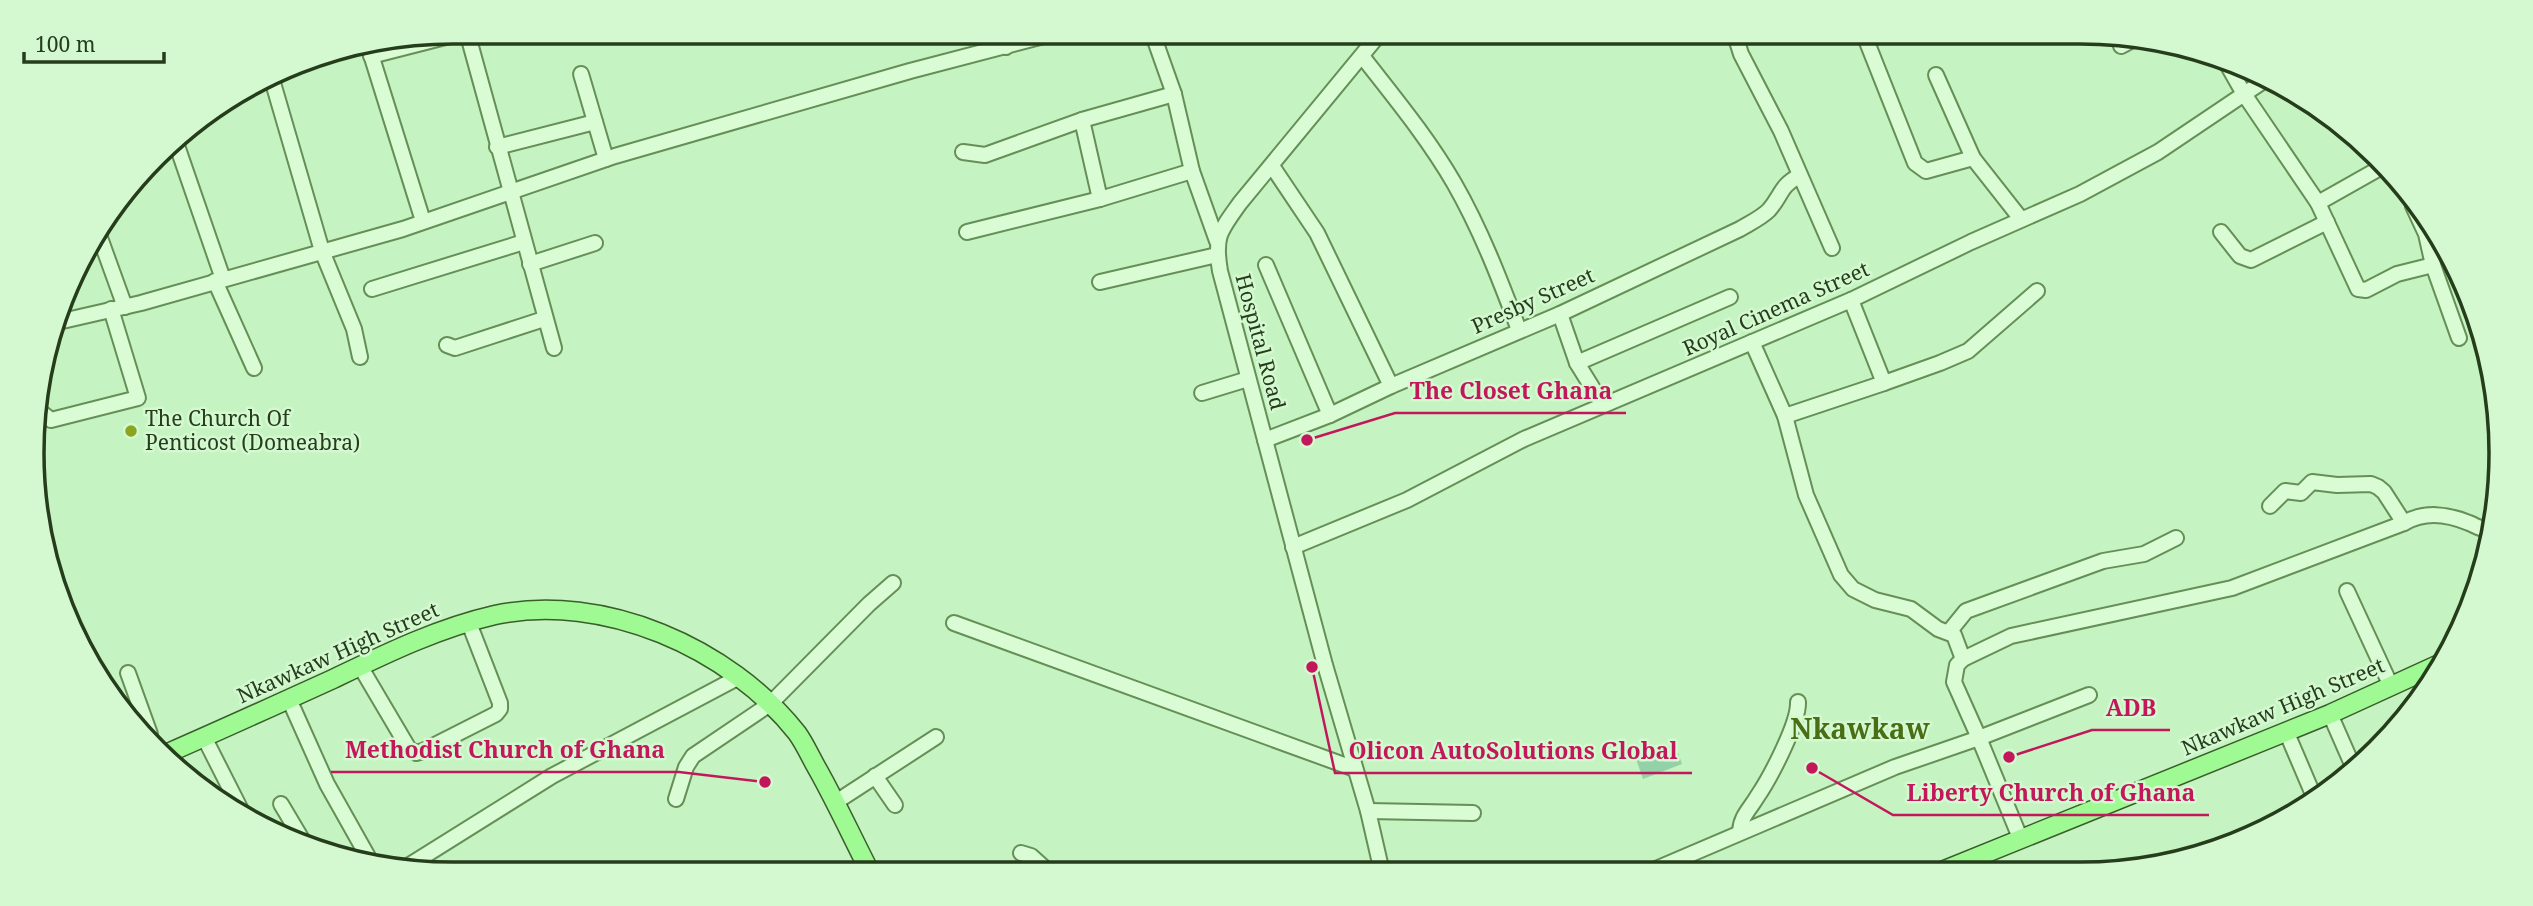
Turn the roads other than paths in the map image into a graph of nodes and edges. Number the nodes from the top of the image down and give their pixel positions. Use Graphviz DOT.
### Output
graph roads {
  1 [pos="469,44"];
  2 [pos="1005,44"];
  3 [pos="1017,44"];
  4 [pos="1156,44"];
  5 [pos="1372,44"];
  6 [pos="1738,44"];
  7 [pos="1868,44"];
  8 [pos="1006,47"];
  9 [pos="370,52"];
  10 [pos="1363,56"];
  11 [pos="2232,73"];
  12 [pos="581,74"];
  13 [pos="1936,75"];
  14 [pos="274,85"];
  15 [pos="2258,85"];
  16 [pos="1174,94"];
  17 [pos="2244,94"];
  18 [pos="1082,120"];
  19 [pos="596,122"];
  20 [pos="497,147"];
  21 [pos="178,150"];
  22 [pos="963,152"];
  23 [pos="1973,158"];
  24 [pos="606,159"];
  25 [pos="1272,166"];
  26 [pos="1192,171"];
  27 [pos="2376,171"];
  28 [pos="1799,176"];
  29 [pos="510,194"];
  30 [pos="1100,199"];
  31 [pos="2318,203"];
  32 [pos="2021,219"];
  33 [pos="423,221"];
  34 [pos="2327,222"];
  35 [pos="967,232"];
  36 [pos="2221,232"];
  37 [pos="2426,236"];
  38 [pos="524,242"];
  39 [pos="595,243"];
  40 [pos="101,244"];
  41 [pos="1217,248"];
  42 [pos="1832,248"];
  43 [pos="321,251"];
  44 [pos="530,264"];
  45 [pos="1266,265"];
  46 [pos="2433,265"];
  47 [pos="219,280"];
  48 [pos="1100,282"];
  49 [pos="372,289"];
  50 [pos="2036,291"];
  51 [pos="1730,297"];
  52 [pos="1851,300"];
  53 [pos="118,308"];
  54 [pos="1560,314"];
  55 [pos="544,319"];
  56 [pos="65,320"];
  57 [pos="1519,330"];
  58 [pos="2459,338"];
  59 [pos="1752,342"];
  60 [pos="447,345"];
  61 [pos="554,348"];
  62 [pos="360,357"];
  63 [pos="1577,363"];
  64 [pos="254,368"];
  65 [pos="1248,379"];
  66 [pos="1884,383"];
  67 [pos="1391,386"];
  68 [pos="1202,393"];
  69 [pos="1603,405"];
  70 [pos="1329,415"];
  71 [pos="46,416"];
  72 [pos="1785,416"];
  73 [pos="1265,440"];
  74 [pos="2270,506"];
  75 [pos="2404,523"];
  76 [pos="2482,528"];
  77 [pos="2176,538"];
  78 [pos="1293,547"];
  79 [pos="893,583"];
  80 [pos="2347,591"];
  81 [pos="469,623"];
  82 [pos="954,623"];
  83 [pos="1949,632"];
  84 [pos="1964,659"];
  85 [pos="360,666"];
  86 [pos="2426,671"];
  87 [pos="128,673"];
  88 [pos="739,677"];
  89 [pos="2391,686"];
  90 [pos="2090,695"];
  91 [pos="289,699"];
  92 [pos="1798,702"];
  93 [pos="770,704"];
  94 [pos="2330,714"];
  95 [pos="147,725"];
  96 [pos="2286,731"];
  97 [pos="204,737"];
  98 [pos="936,737"];
  99 [pos="1979,738"];
  100 [pos="173,751"];
  101 [pos="2351,760"];
  102 [pos="1355,769"];
  103 [pos="875,776"];
  104 [pos="2311,790"];
  105 [pos="235,799"];
  106 [pos="676,799"];
  107 [pos="836,802"];
  108 [pos="281,804"];
  109 [pos="895,805"];
  110 [pos="1368,811"];
  111 [pos="1473,813"];
  112 [pos="1740,831"];
  113 [pos="297,832"];
  114 [pos="2021,840"];
  115 [pos="365,852"];
  116 [pos="1021,853"];
  117 [pos="417,860"];
  118 [pos="865,862"];
  119 [pos="1038,862"];
  120 [pos="1380,862"];
  121 [pos="1671,862"];
  122 [pos="1964,862"];
  1 -- 20 [label="street"];
  2 -- 8 [label="street"];
  3 -- 8 [label="street"];
  4 -- 16 [label="street, Hospital Road"];
  5 -- 10 [label="street"];
  6 -- 28 [label="street"];
  7 -- 23 [label="street"];
  8 -- 24 [label="street"];
  9 -- 33 [label="street"];
  10 -- 25 [label="street"];
  10 -- 57 [label="street"];
  11 -- 17 [label="street"];
  12 -- 19 [label="street"];
  13 -- 23 [label="street"];
  14 -- 43 [label="street"];
  15 -- 17 [label="street, Royal Cinema Street"];
  16 -- 18 [label="street"];
  16 -- 26 [label="street, Hospital Road"];
  17 -- 31 [label="street"];
  17 -- 32 [label="street, Royal Cinema Street"];
  18 -- 22 [label="street"];
  18 -- 30 [label="street"];
  19 -- 20 [label="street"];
  19 -- 24 [label="street"];
  20 -- 29 [label="street"];
  21 -- 47 [label="street"];
  23 -- 32 [label="street"];
  24 -- 29 [label="street"];
  25 -- 41 [label="street"];
  25 -- 67 [label="street"];
  26 -- 30 [label="street"];
  26 -- 41 [label="street, Hospital Road"];
  27 -- 31 [label="street"];
  28 -- 42 [label="street"];
  28 -- 54 [label="street, Presby Street"];
  29 -- 33 [label="street"];
  29 -- 38 [label="street"];
  30 -- 35 [label="street"];
  31 -- 34 [label="street"];
  32 -- 52 [label="street, Royal Cinema Street"];
  33 -- 43 [label="street"];
  34 -- 36 [label="street"];
  34 -- 46 [label="street"];
  37 -- 46 [label="street"];
  38 -- 44 [label="street"];
  38 -- 49 [label="street"];
  39 -- 44 [label="street"];
  40 -- 53 [label="street"];
  41 -- 48 [label="street"];
  41 -- 65 [label="street, Hospital Road"];
  43 -- 47 [label="street"];
  43 -- 62 [label="street"];
  44 -- 55 [label="street"];
  45 -- 70 [label="street"];
  46 -- 58 [label="street"];
  47 -- 53 [label="street"];
  47 -- 64 [label="street"];
  50 -- 66 [label="street"];
  51 -- 63 [label="street"];
  52 -- 59 [label="street, Royal Cinema Street"];
  52 -- 66 [label="street"];
  53 -- 56 [label="street"];
  53 -- 71 [label="street"];
  54 -- 57 [label="street, Presby Street"];
  54 -- 63 [label="street"];
  55 -- 60 [label="street"];
  55 -- 61 [label="street"];
  57 -- 67 [label="street, Presby Street"];
  59 -- 69 [label="street, Royal Cinema Street"];
  59 -- 72 [label="street"];
  63 -- 69 [label="street"];
  65 -- 68 [label="street"];
  65 -- 73 [label="street, Hospital Road"];
  66 -- 72 [label="street"];
  67 -- 70 [label="street, Presby Street"];
  69 -- 78 [label="street, Royal Cinema Street"];
  70 -- 73 [label="street, Presby Street"];
  72 -- 83 [label="street"];
  73 -- 78 [label="street, Hospital Road"];
  74 -- 75 [label="street"];
  75 -- 76 [label="street"];
  75 -- 84 [label="street"];
  77 -- 83 [label="street"];
  78 -- 102 [label="street, Hospital Road"];
  79 -- 93 [label="street"];
  80 -- 89 [label="street"];
  81 -- 85 [label="main road, Nkawkaw High Street"];
  81 -- 85 [label="street"];
  81 -- 88 [label="main road, Nkawkaw High Street"];
  82 -- 102 [label="street"];
  83 -- 84 [label="street"];
  84 -- 99 [label="street"];
  85 -- 91 [label="main road, Nkawkaw High Street"];
  86 -- 89 [label="main road, Nkawkaw High Street"];
  87 -- 95 [label="street"];
  88 -- 93 [label="main road, Nkawkaw High Street"];
  88 -- 117 [label="street"];
  89 -- 94 [label="main road, Nkawkaw High Street"];
  90 -- 99 [label="street"];
  91 -- 97 [label="main road, Nkawkaw High Street"];
  91 -- 115 [label="street"];
  92 -- 112 [label="street"];
  93 -- 106 [label="street"];
  93 -- 107 [label="main road, Nkawkaw High Street"];
  94 -- 96 [label="main road, Nkawkaw High Street"];
  94 -- 101 [label="street"];
  96 -- 104 [label="street"];
  96 -- 114 [label="main road, Nkawkaw High Street"];
  97 -- 100 [label="main road, Nkawkaw High Street"];
  97 -- 105 [label="street"];
  98 -- 103 [label="street"];
  99 -- 112 [label="street"];
  99 -- 114 [label="street"];
  102 -- 110 [label="street, Hospital Road"];
  103 -- 107 [label="street"];
  103 -- 109 [label="street"];
  107 -- 118 [label="main road, Nkawkaw High Street"];
  108 -- 113 [label="street"];
  110 -- 111 [label="street"];
  110 -- 120 [label="street, Hospital Road"];
  112 -- 121 [label="street"];
  114 -- 122 [label="main road, Nkawkaw High Street"];
  116 -- 119 [label="street"];
}
